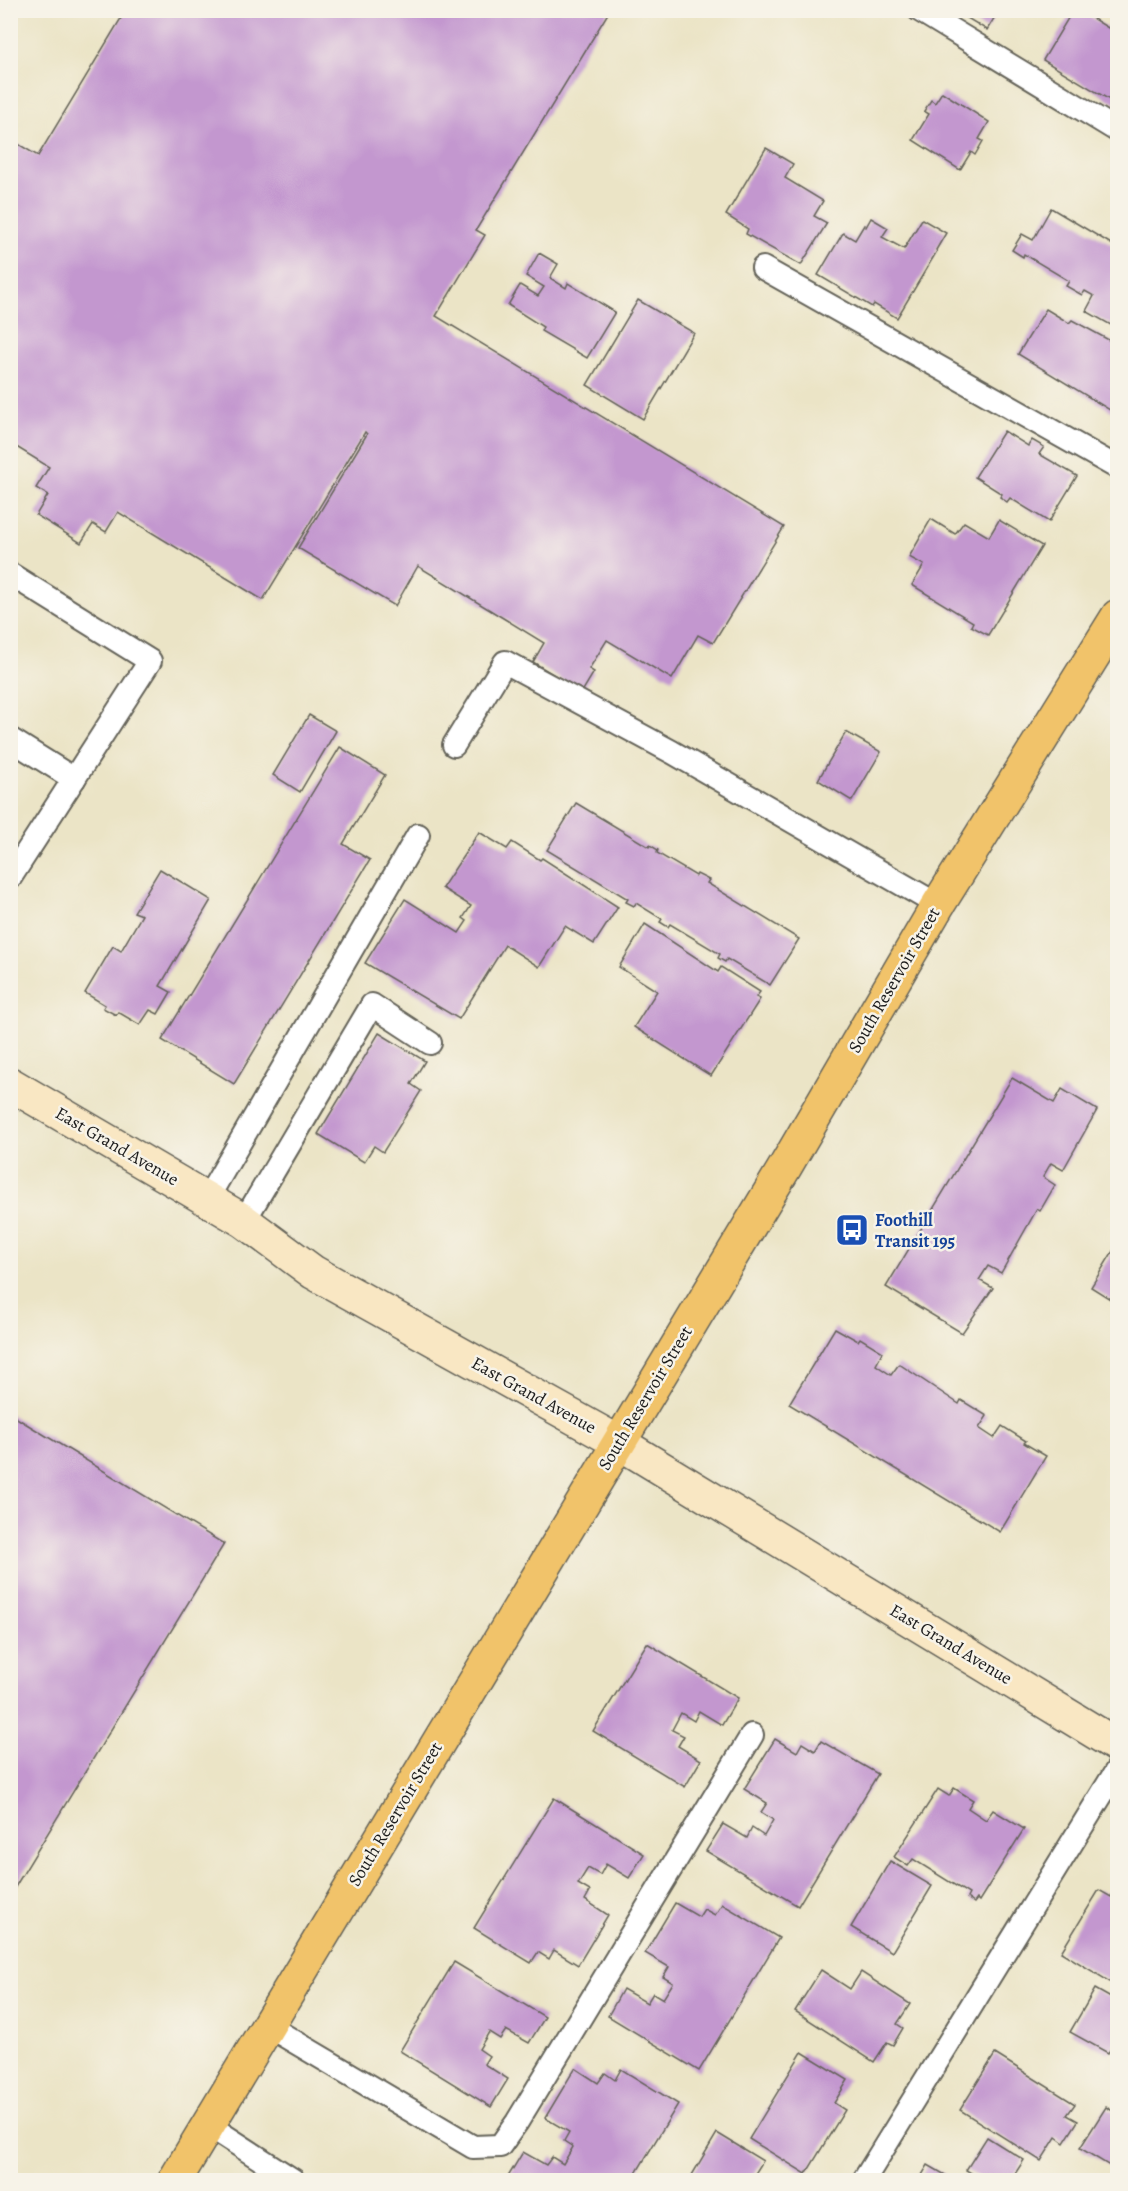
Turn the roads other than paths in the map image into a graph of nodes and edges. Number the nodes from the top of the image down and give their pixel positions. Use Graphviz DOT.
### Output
graph roads {
  1 [pos="919,10"];
  2 [pos="1118,131"];
  3 [pos="763,268"];
  4 [pos="1118,468"];
  5 [pos="10,574"];
  6 [pos="1118,616"];
  7 [pos="10,739"];
  8 [pos="454,745"];
  9 [pos="74,779"];
  10 [pos="418,835"];
  11 [pos="10,878"];
  12 [pos="938,905"];
  13 [pos="430,1043"];
  14 [pos="10,1084"];
  15 [pos="207,1199"];
  16 [pos="244,1221"];
  17 [pos="618,1442"];
  18 [pos="752,1735"];
  19 [pos="1118,1746"];
  20 [pos="1118,1768"];
  21 [pos="268,2026"];
  22 [pos="208,2125"];
  23 [pos="175,2181"];
  24 [pos="293,2181"];
  25 [pos="864,2181"];
  1 -- 2 [label="lane"];
  3 -- 4 [label="lane"];
  5 -- 9 [label="lane"];
  6 -- 12 [label="main road, South Reservoir Street"];
  7 -- 9 [label="lane"];
  8 -- 12 [label="lane"];
  9 -- 11 [label="lane"];
  10 -- 15 [label="lane"];
  12 -- 17 [label="main road, South Reservoir Street"];
  13 -- 16 [label="lane"];
  14 -- 15 [label="street, East Grand Avenue"];
  15 -- 16 [label="street, East Grand Avenue"];
  16 -- 17 [label="street, East Grand Avenue"];
  17 -- 19 [label="street, East Grand Avenue"];
  17 -- 21 [label="main road, South Reservoir Street"];
  18 -- 21 [label="lane"];
  20 -- 25 [label="lane"];
  21 -- 22 [label="main road, South Reservoir Street"];
  22 -- 23 [label="main road, South Reservoir Street"];
  22 -- 24 [label="lane"];
}
